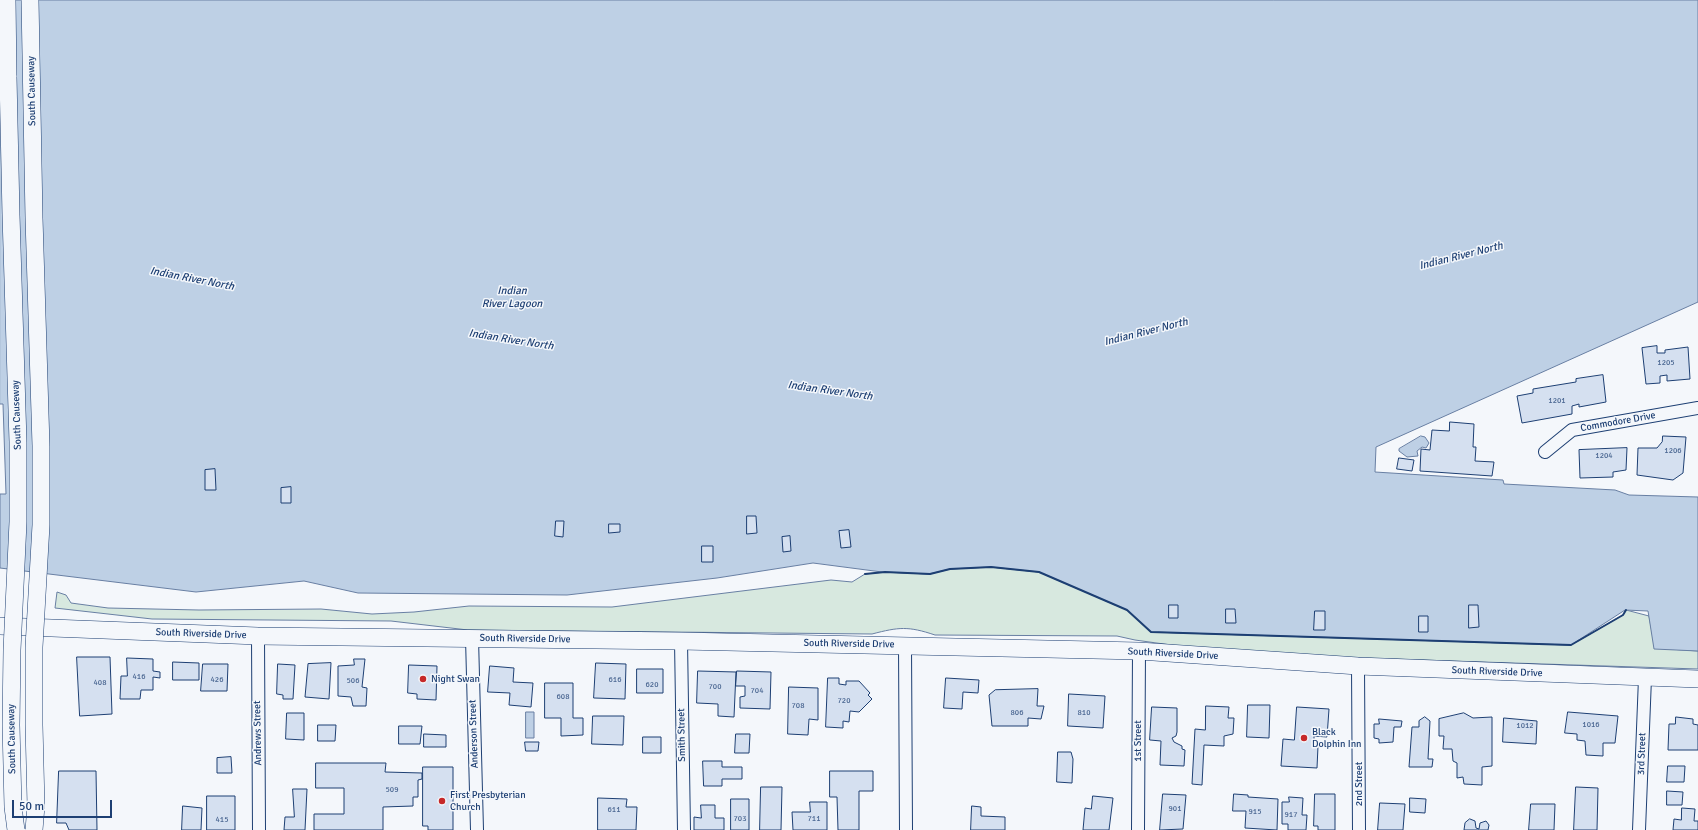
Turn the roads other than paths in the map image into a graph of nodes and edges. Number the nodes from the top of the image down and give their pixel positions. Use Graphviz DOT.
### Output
graph roads {
  1 [pos="7,0"];
  2 [pos="30,0"];
  3 [pos="1698,408"];
  4 [pos="1544,452"];
  5 [pos="0,626"];
  6 [pos="258,636"];
  7 [pos="472,638"];
  8 [pos="681,641"];
  9 [pos="905,646"];
  10 [pos="1138,651"];
  11 [pos="1358,666"];
  12 [pos="1645,678"];
  13 [pos="1698,679"];
  14 [pos="16,830"];
  15 [pos="34,830"];
  16 [pos="259,830"];
  17 [pos="477,830"];
  18 [pos="684,830"];
  19 [pos="906,830"];
  20 [pos="1138,830"];
  21 [pos="1359,830"];
  22 [pos="1639,830"];
  1 -- 14 [label="street, South Causeway, bridge"];
  2 -- 15 [label="street, South Causeway, bridge"];
  3 -- 4 [label="street, Commodore Drive"];
  5 -- 6 [label="street, South Riverside Drive"];
  6 -- 7 [label="street, South Riverside Drive"];
  6 -- 16 [label="street, Andrews Street"];
  7 -- 8 [label="street, South Riverside Drive"];
  7 -- 17 [label="street, Anderson Street"];
  8 -- 9 [label="street, South Riverside Drive"];
  8 -- 18 [label="street, Smith Street"];
  9 -- 10 [label="street, South Riverside Drive"];
  9 -- 19 [label="street"];
  10 -- 11 [label="street, South Riverside Drive"];
  10 -- 20 [label="street, 1st Street"];
  11 -- 12 [label="street, South Riverside Drive"];
  11 -- 21 [label="street, 2nd Street"];
  12 -- 13 [label="street, South Riverside Drive"];
  12 -- 22 [label="street, 3rd Street"];
}
